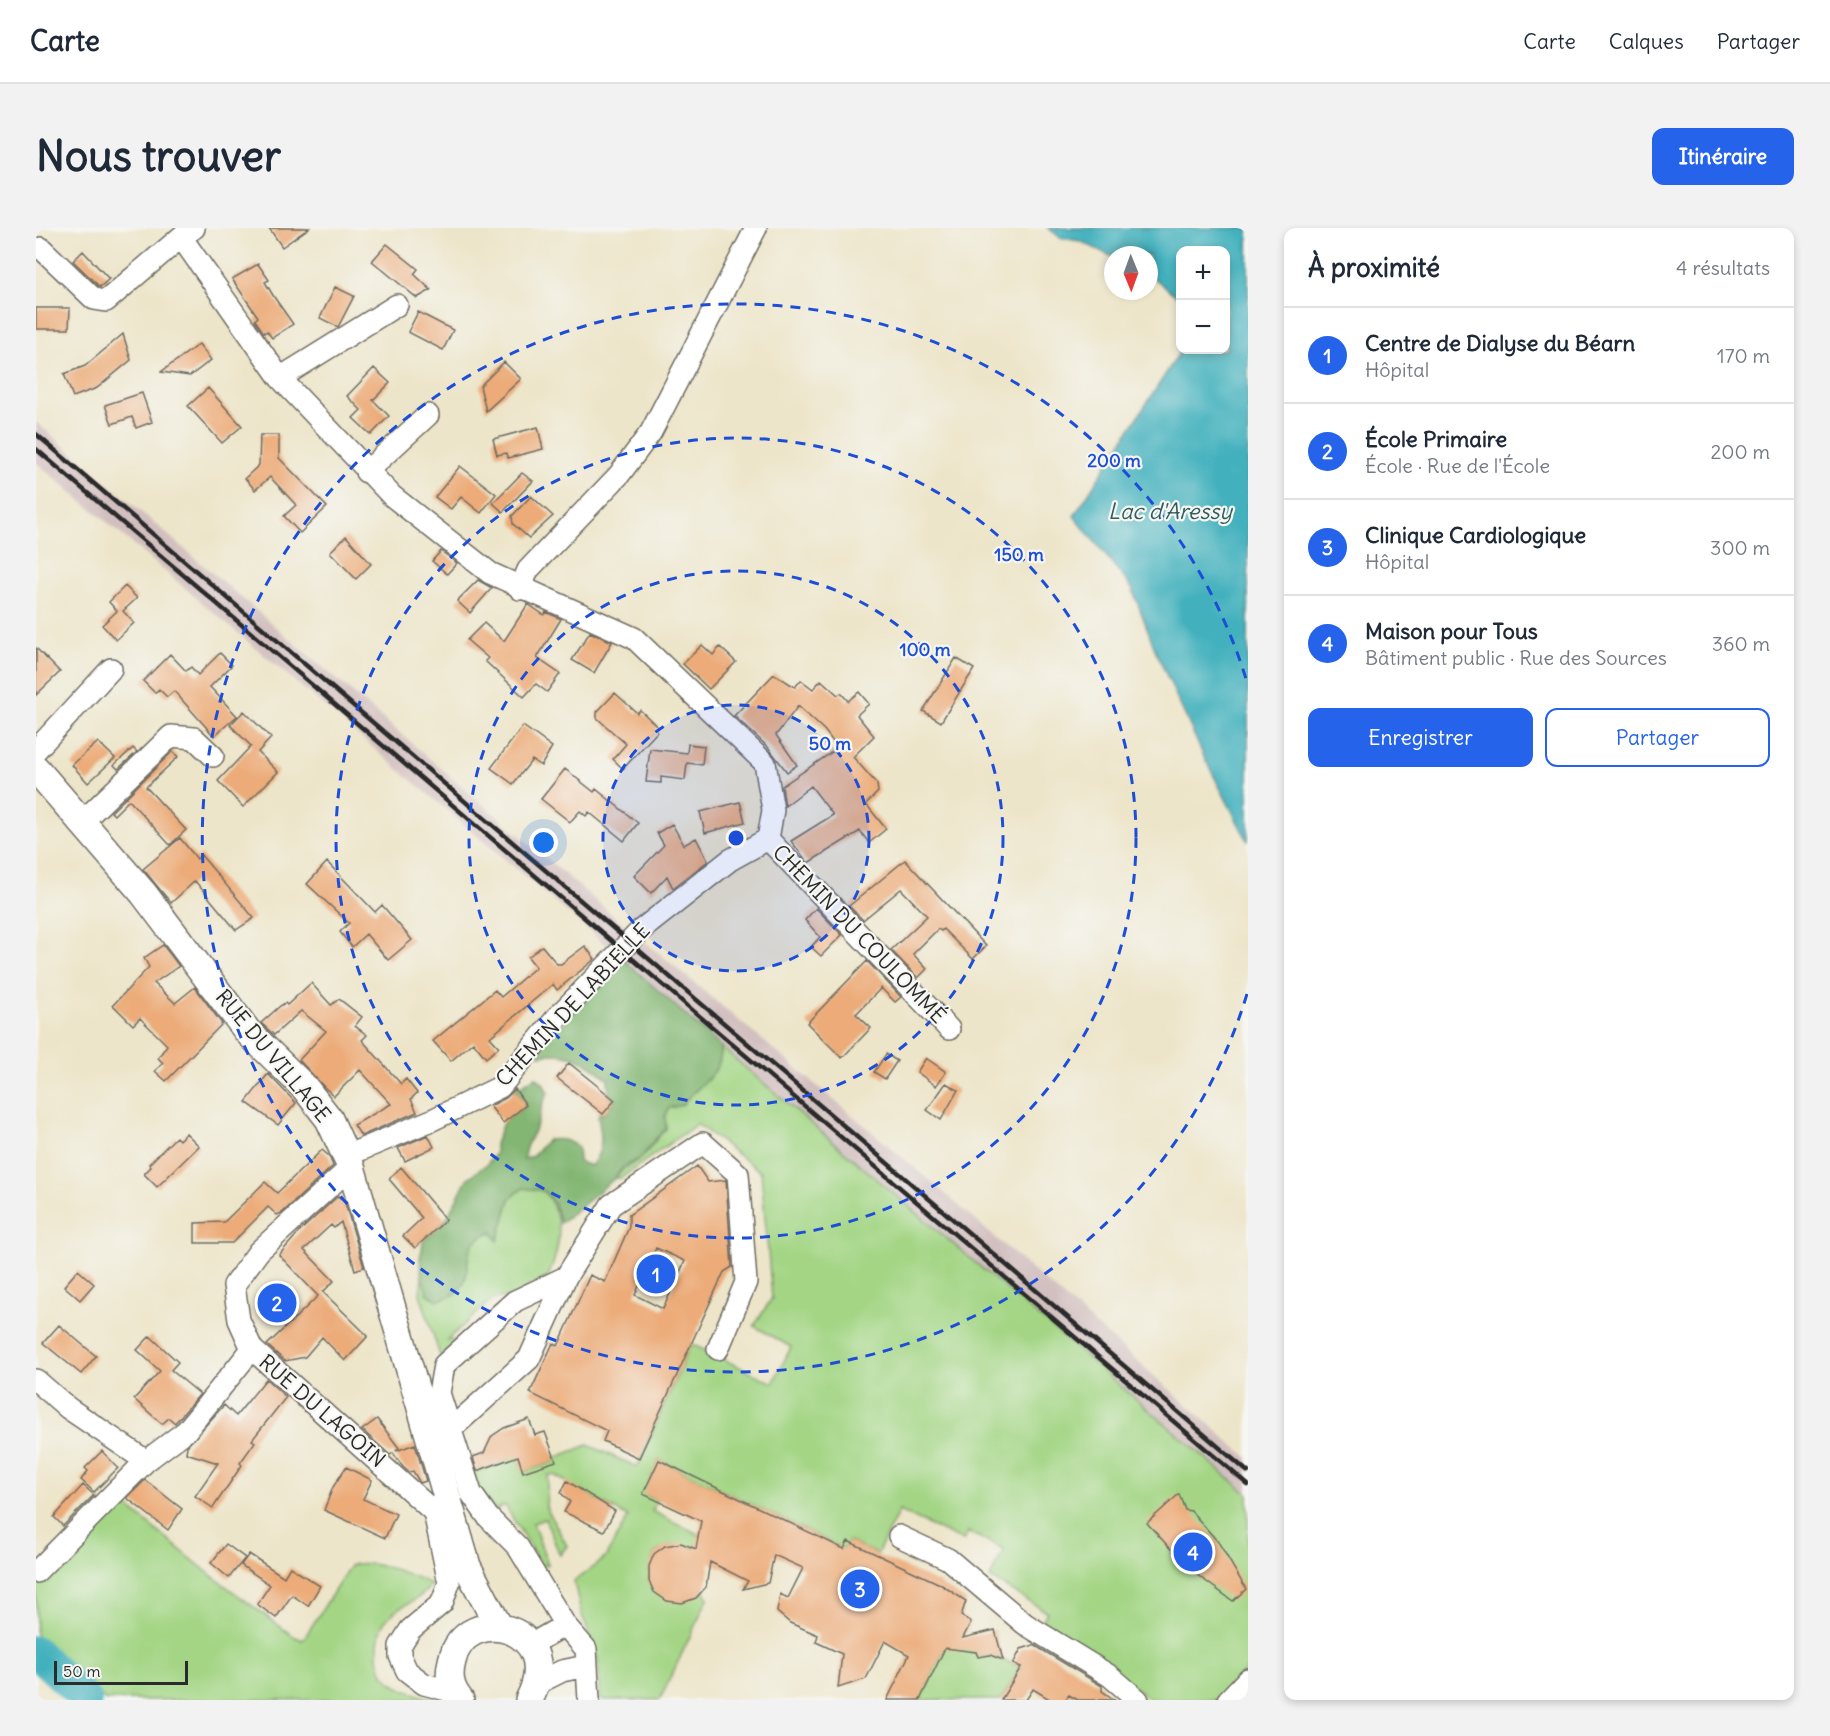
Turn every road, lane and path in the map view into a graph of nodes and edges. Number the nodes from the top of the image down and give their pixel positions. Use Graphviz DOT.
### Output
graph roads {
  1 [pos="756,228"];
  2 [pos="188,232"];
  3 [pos="41,248"];
  4 [pos="397,305"];
  5 [pos="280,378"];
  6 [pos="428,416"];
  7 [pos="366,472"];
  8 [pos="520,589"];
  9 [pos="111,669"];
  10 [pos="36,750"];
  11 [pos="213,756"];
  12 [pos="36,769"];
  13 [pos="82,822"];
  14 [pos="768,839"];
  15 [pos="949,1029"];
  16 [pos="349,1162"];
  17 [pos="566,1276"];
  18 [pos="252,1349"];
  19 [pos="718,1349"];
  20 [pos="36,1380"];
  21 [pos="451,1430"];
  22 [pos="146,1461"];
  23 [pos="899,1536"];
  24 [pos="467,1566"];
  25 [pos="36,1572"];
  26 [pos="565,1625"];
  27 [pos="499,1627"];
  28 [pos="465,1637"];
  29 [pos="530,1645"];
  30 [pos="451,1663"];
  31 [pos="585,1666"];
  32 [pos="407,1671"];
  33 [pos="1248,1679"];
  34 [pos="533,1691"];
  35 [pos="457,1696"];
  36 [pos="589,1700"];
  37 [pos="1138,1700"];
  38 [pos="1228,1700"];
  1 -- 8 [label="street"];
  2 -- 3 [label="street"];
  2 -- 5 [label="street"];
  4 -- 5 [label="street"];
  5 -- 7 [label="street"];
  6 -- 7 [label="street"];
  7 -- 8 [label="street"];
  8 -- 14 [label="street"];
  9 -- 10 [label="street"];
  11 -- 13 [label="street"];
  12 -- 13 [label="main road, RUE DU VILLAGE"];
  13 -- 16 [label="main road, RUE DU VILLAGE"];
  14 -- 15 [label="street, CHEMIN DU COULOMMÉ"];
  14 -- 16 [label="street, CHEMIN DE LABIELLE"];
  16 -- 18 [label="street, CHEMIN DE LABIELLE"];
  16 -- 24 [label="main road, RUE DU VILLAGE"];
  17 -- 19 [label="street"];
  17 -- 21 [label="street"];
  17 -- 21 [label="street"];
  18 -- 22 [label="street, RUE DU LAGOIN"];
  18 -- 32 [label="street, RUE DU LAGOIN"];
  20 -- 22 [label="street"];
  21 -- 26 [label="street"];
  22 -- 25 [label="street, RUE DU LAGOIN"];
  23 -- 37 [label="street"];
  24 -- 27 [label="main road, RUE DU VILLAGE"];
  24 -- 28 [label="main road, RUE DU VILLAGE"];
  26 -- 29 [label="street"];
  26 -- 31 [label="street"];
  27 -- 28 [label="main road"];
  27 -- 29 [label="main road"];
  28 -- 30 [label="main road"];
  29 -- 34 [label="main road"];
  30 -- 32 [label="street"];
  30 -- 35 [label="main road"];
  31 -- 34 [label="street"];
  31 -- 36 [label="street"];
  32 -- 35 [label="street"];
  33 -- 38 [label="street"];
}
